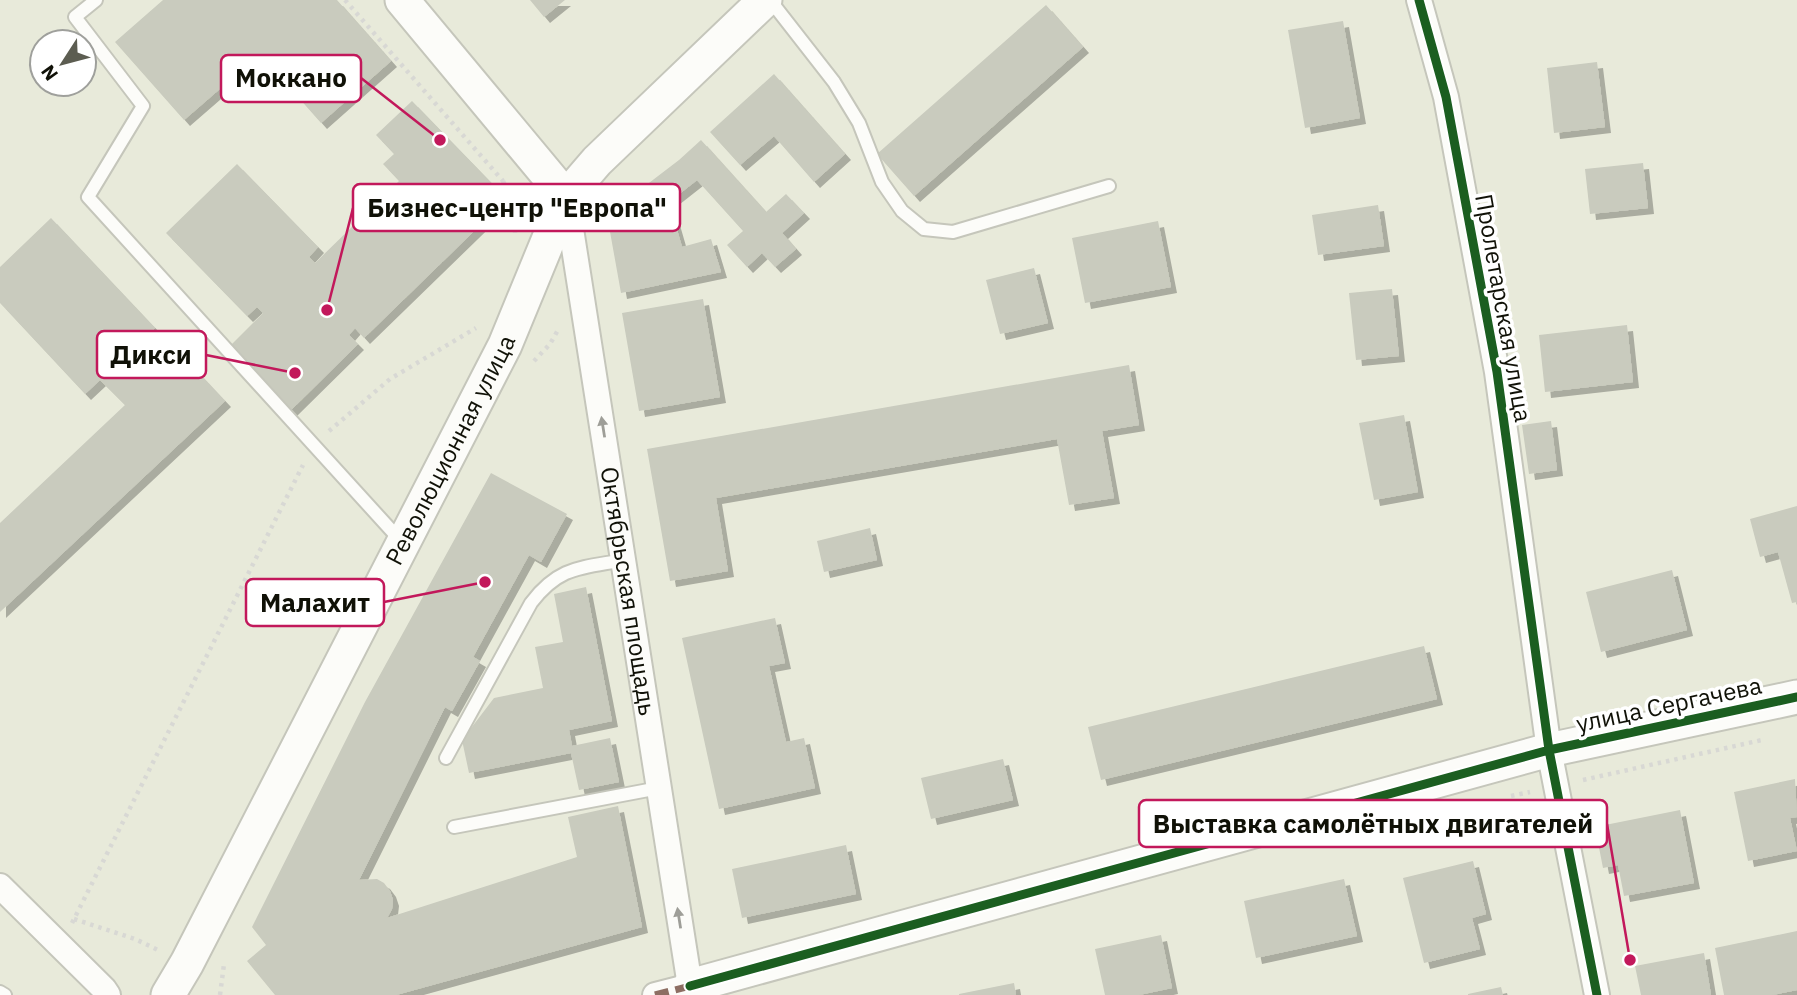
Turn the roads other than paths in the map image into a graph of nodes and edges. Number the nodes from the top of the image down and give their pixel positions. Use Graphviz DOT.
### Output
graph roads {
  1 [pos="96,0"];
  2 [pos="402,0"];
  3 [pos="768,0"];
  4 [pos="1419,0"];
  5 [pos="1109,186"];
  6 [pos="566,197"];
  7 [pos="402,543"];
  8 [pos="624,560"];
  9 [pos="1797,697"];
  10 [pos="1549,750"];
  11 [pos="446,758"];
  12 [pos="659,788"];
  13 [pos="454,827"];
  14 [pos="0,886"];
  15 [pos="691,990"];
  16 [pos="0,992"];
  17 [pos="5,995"];
  18 [pos="108,995"];
  19 [pos="168,995"];
  20 [pos="654,995"];
  21 [pos="1597,995"];
  1 -- 7 [label="lane"];
  2 -- 6 [label="main road"];
  3 -- 5 [label="lane"];
  3 -- 6 [label="main road, Революционная улица"];
  4 -- 10 [label="street, Пролетарская улица"];
  6 -- 7 [label="main road, Революционная улица"];
  8 -- 6 [label="street, Октябрьская площадь, one-way"];
  7 -- 19 [label="main road, Революционная улица"];
  8 -- 11 [label="lane"];
  8 -- 12 [label="street, Октябрьская площадь"];
  9 -- 10 [label="main road, улица Сергачева"];
  10 -- 15 [label="main road, улица Сергачева"];
  10 -- 21 [label="street, Пролетарская улица"];
  12 -- 13 [label="lane"];
  15 -- 12 [label="street, Октябрьская площадь, one-way"];
  14 -- 18 [label="street"];
  15 -- 20 [label="street"];
  16 -- 17 [label="lane"];
}
